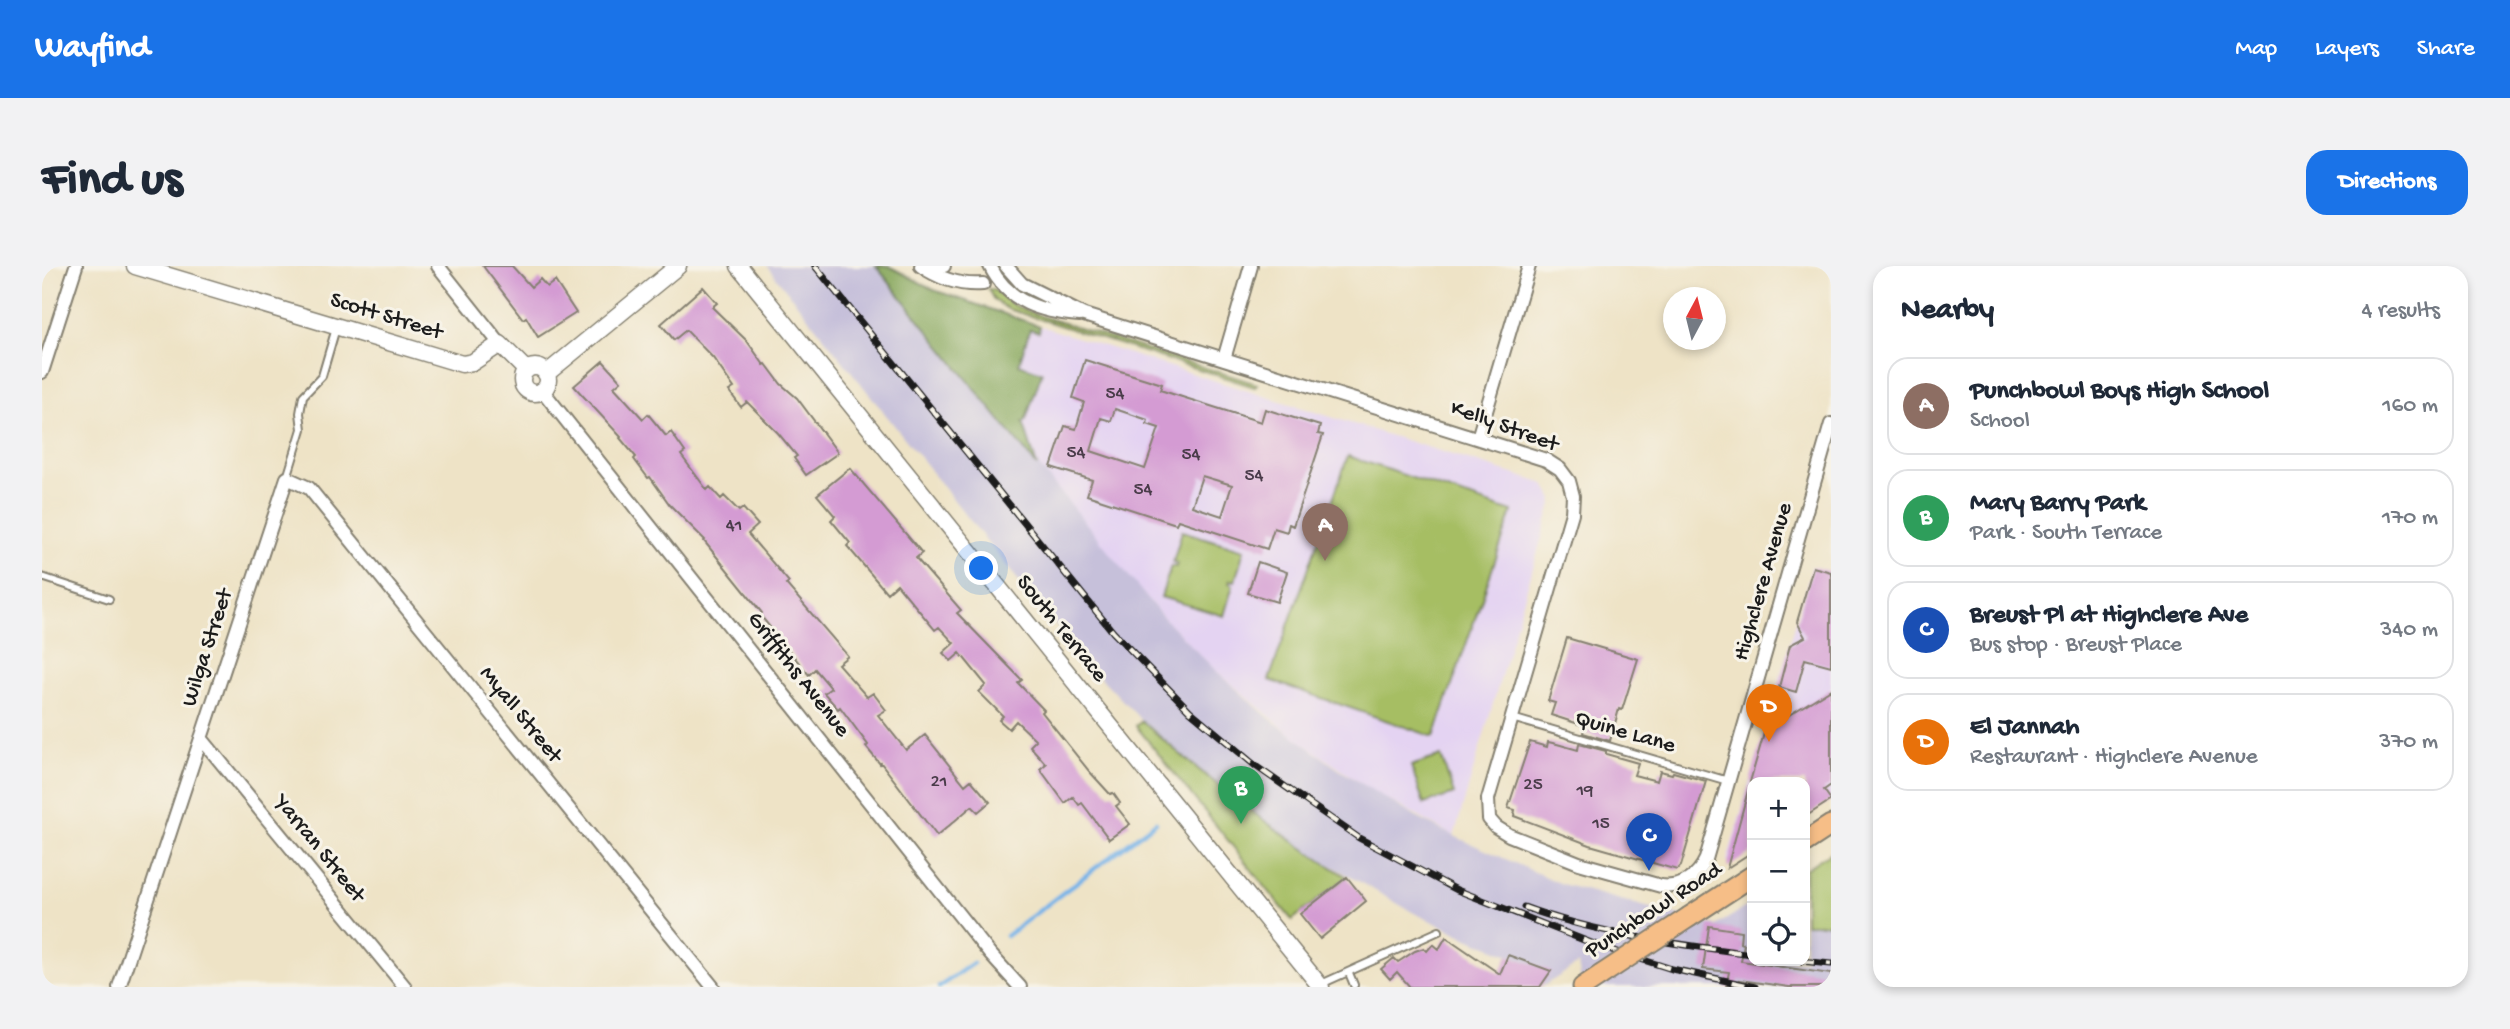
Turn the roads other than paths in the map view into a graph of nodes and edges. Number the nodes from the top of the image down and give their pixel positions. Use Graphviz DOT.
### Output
graph roads {
  1 [pos="76,266"];
  2 [pos="135,266"];
  3 [pos="438,266"];
  4 [pos="678,266"];
  5 [pos="739,266"];
  6 [pos="921,266"];
  7 [pos="944,266"];
  8 [pos="990,266"];
  9 [pos="1006,266"];
  10 [pos="1251,266"];
  11 [pos="1529,266"];
  12 [pos="983,284"];
  13 [pos="1084,315"];
  14 [pos="337,327"];
  15 [pos="500,344"];
  16 [pos="1224,359"];
  17 [pos="526,370"];
  18 [pos="42,373"];
  19 [pos="546,374"];
  20 [pos="542,390"];
  21 [pos="1831,424"];
  22 [pos="1478,438"];
  23 [pos="287,478"];
  24 [pos="42,577"];
  25 [pos="109,599"];
  26 [pos="1512,718"];
  27 [pos="201,738"];
  28 [pos="1729,781"];
  29 [pos="1831,825"];
  30 [pos="1808,840"];
  31 [pos="1699,872"];
  32 [pos="1747,879"];
  33 [pos="1439,932"];
  34 [pos="1349,972"];
  35 [pos="1354,985"];
  36 [pos="1318,986"];
  37 [pos="119,987"];
  38 [pos="405,987"];
  39 [pos="713,987"];
  40 [pos="1020,987"];
  41 [pos="1583,987"];
  1 -- 18 [label="street"];
  2 -- 14 [label="street, Scott Street"];
  3 -- 15 [label="street"];
  4 -- 19 [label="street"];
  5 -- 36 [label="street, South Terrace"];
  6 -- 7 [label="street"];
  6 -- 12 [label="street"];
  8 -- 13 [label="street, Kelly Street"];
  9 -- 13 [label="street, Kelly Street"];
  10 -- 16 [label="street"];
  11 -- 22 [label="street"];
  13 -- 16 [label="street, Kelly Street"];
  14 -- 15 [label="street, Scott Street"];
  14 -- 23 [label="lane, Wilga Street"];
  15 -- 17 [label="street"];
  16 -- 22 [label="street, Kelly Street"];
  17 -- 19 [label="street"];
  17 -- 20 [label="street"];
  19 -- 20 [label="street"];
  20 -- 40 [label="street, Griffiths Avenue"];
  21 -- 28 [label="street, Highclere Avenue"];
  22 -- 26 [label="street, Kelly Street"];
  23 -- 27 [label="street, Wilga Street"];
  23 -- 39 [label="street, Myall Street"];
  24 -- 25 [label="lane"];
  26 -- 28 [label="lane, Quine Lane"];
  26 -- 31 [label="street, Kelly Street"];
  27 -- 37 [label="street, Wilga Street"];
  27 -- 38 [label="street, Yarran Street"];
  28 -- 31 [label="street, Highclere Avenue"];
  29 -- 30 [label="main road"];
  32 -- 41 [label="main road, Punchbowl Road, bridge"];
  33 -- 34 [label="lane"];
  34 -- 35 [label="lane"];
  34 -- 36 [label="lane"];
}
